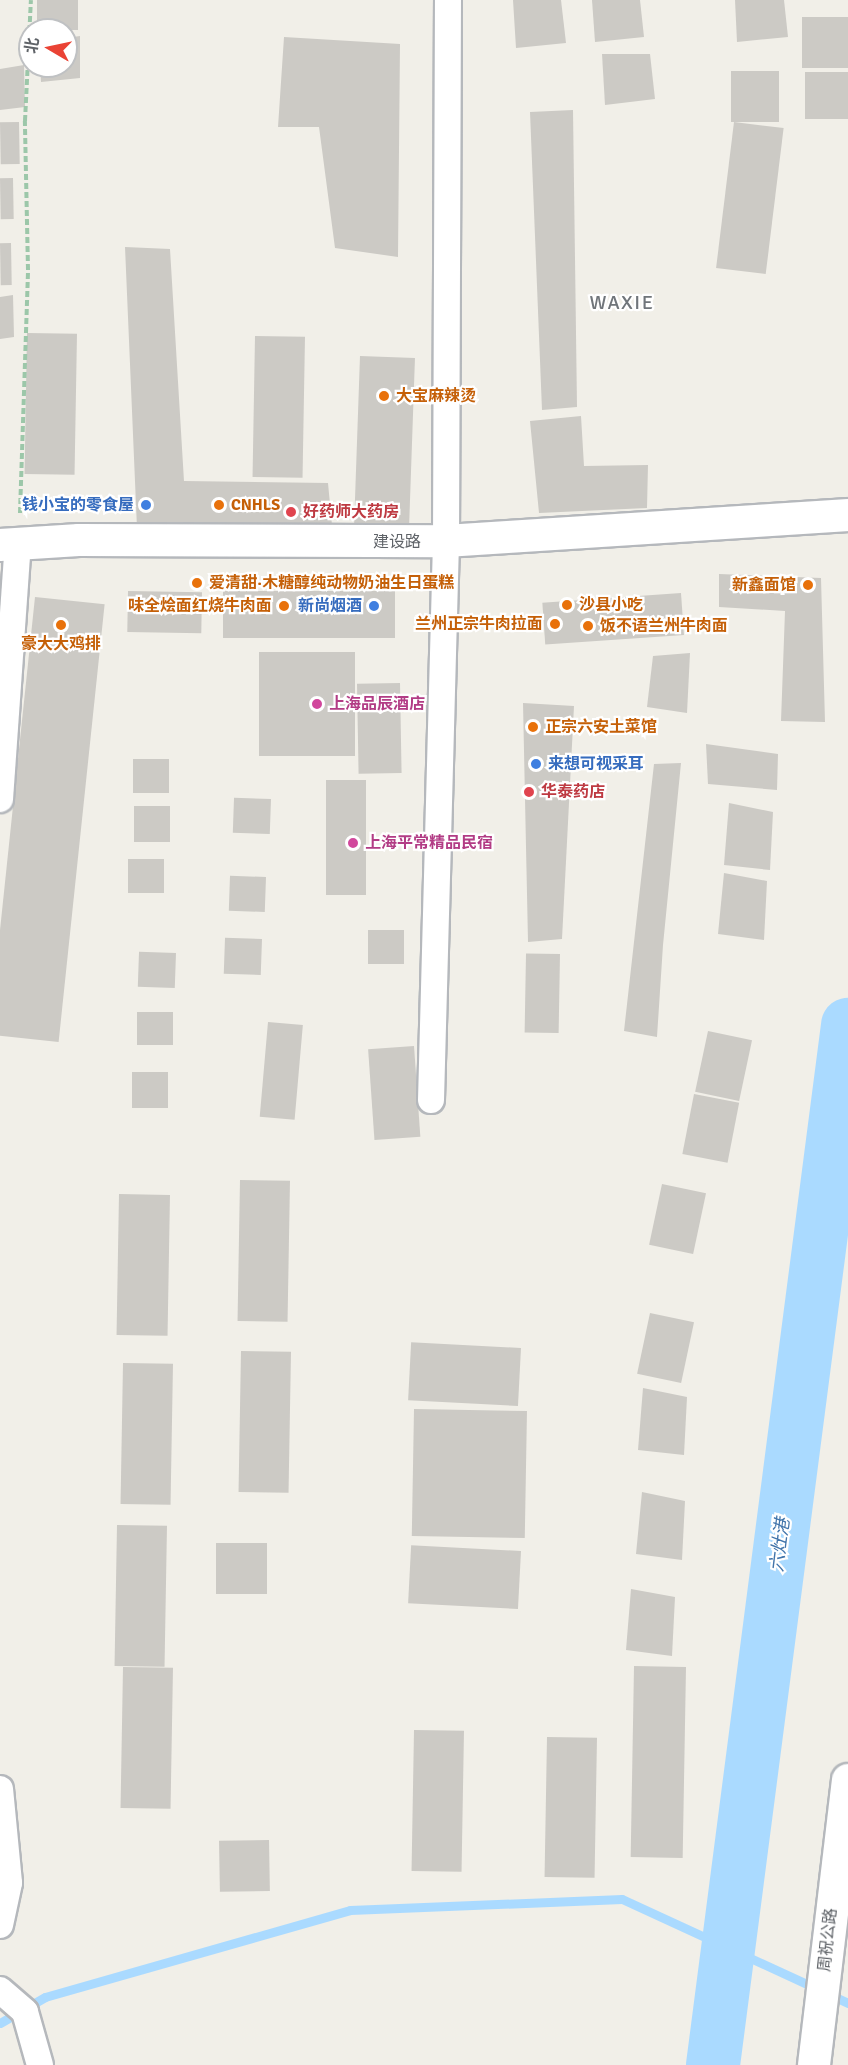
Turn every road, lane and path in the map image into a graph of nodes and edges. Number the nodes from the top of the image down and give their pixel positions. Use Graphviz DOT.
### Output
graph roads {
  1 [pos="31,0"];
  2 [pos="448,0"];
  3 [pos="848,515"];
  4 [pos="446,542"];
  5 [pos="9,545"];
  6 [pos="0,799"];
  7 [pos="431,1100"];
  8 [pos="848,1779"];
  9 [pos="0,1789"];
  10 [pos="0,1925"];
  11 [pos="0,1990"];
  12 [pos="40,2065"];
  13 [pos="814,2065"];
  1 -- 5 [label="path"];
  2 -- 4 [label="street"];
  3 -- 4 [label="street, 建设路"];
  4 -- 5 [label="street, 建设路"];
  4 -- 7 [label="street"];
  5 -- 6 [label="street"];
  8 -- 13 [label="street, 周祝公路"];
  9 -- 10 [label="street"];
  11 -- 12 [label="street"];
}
